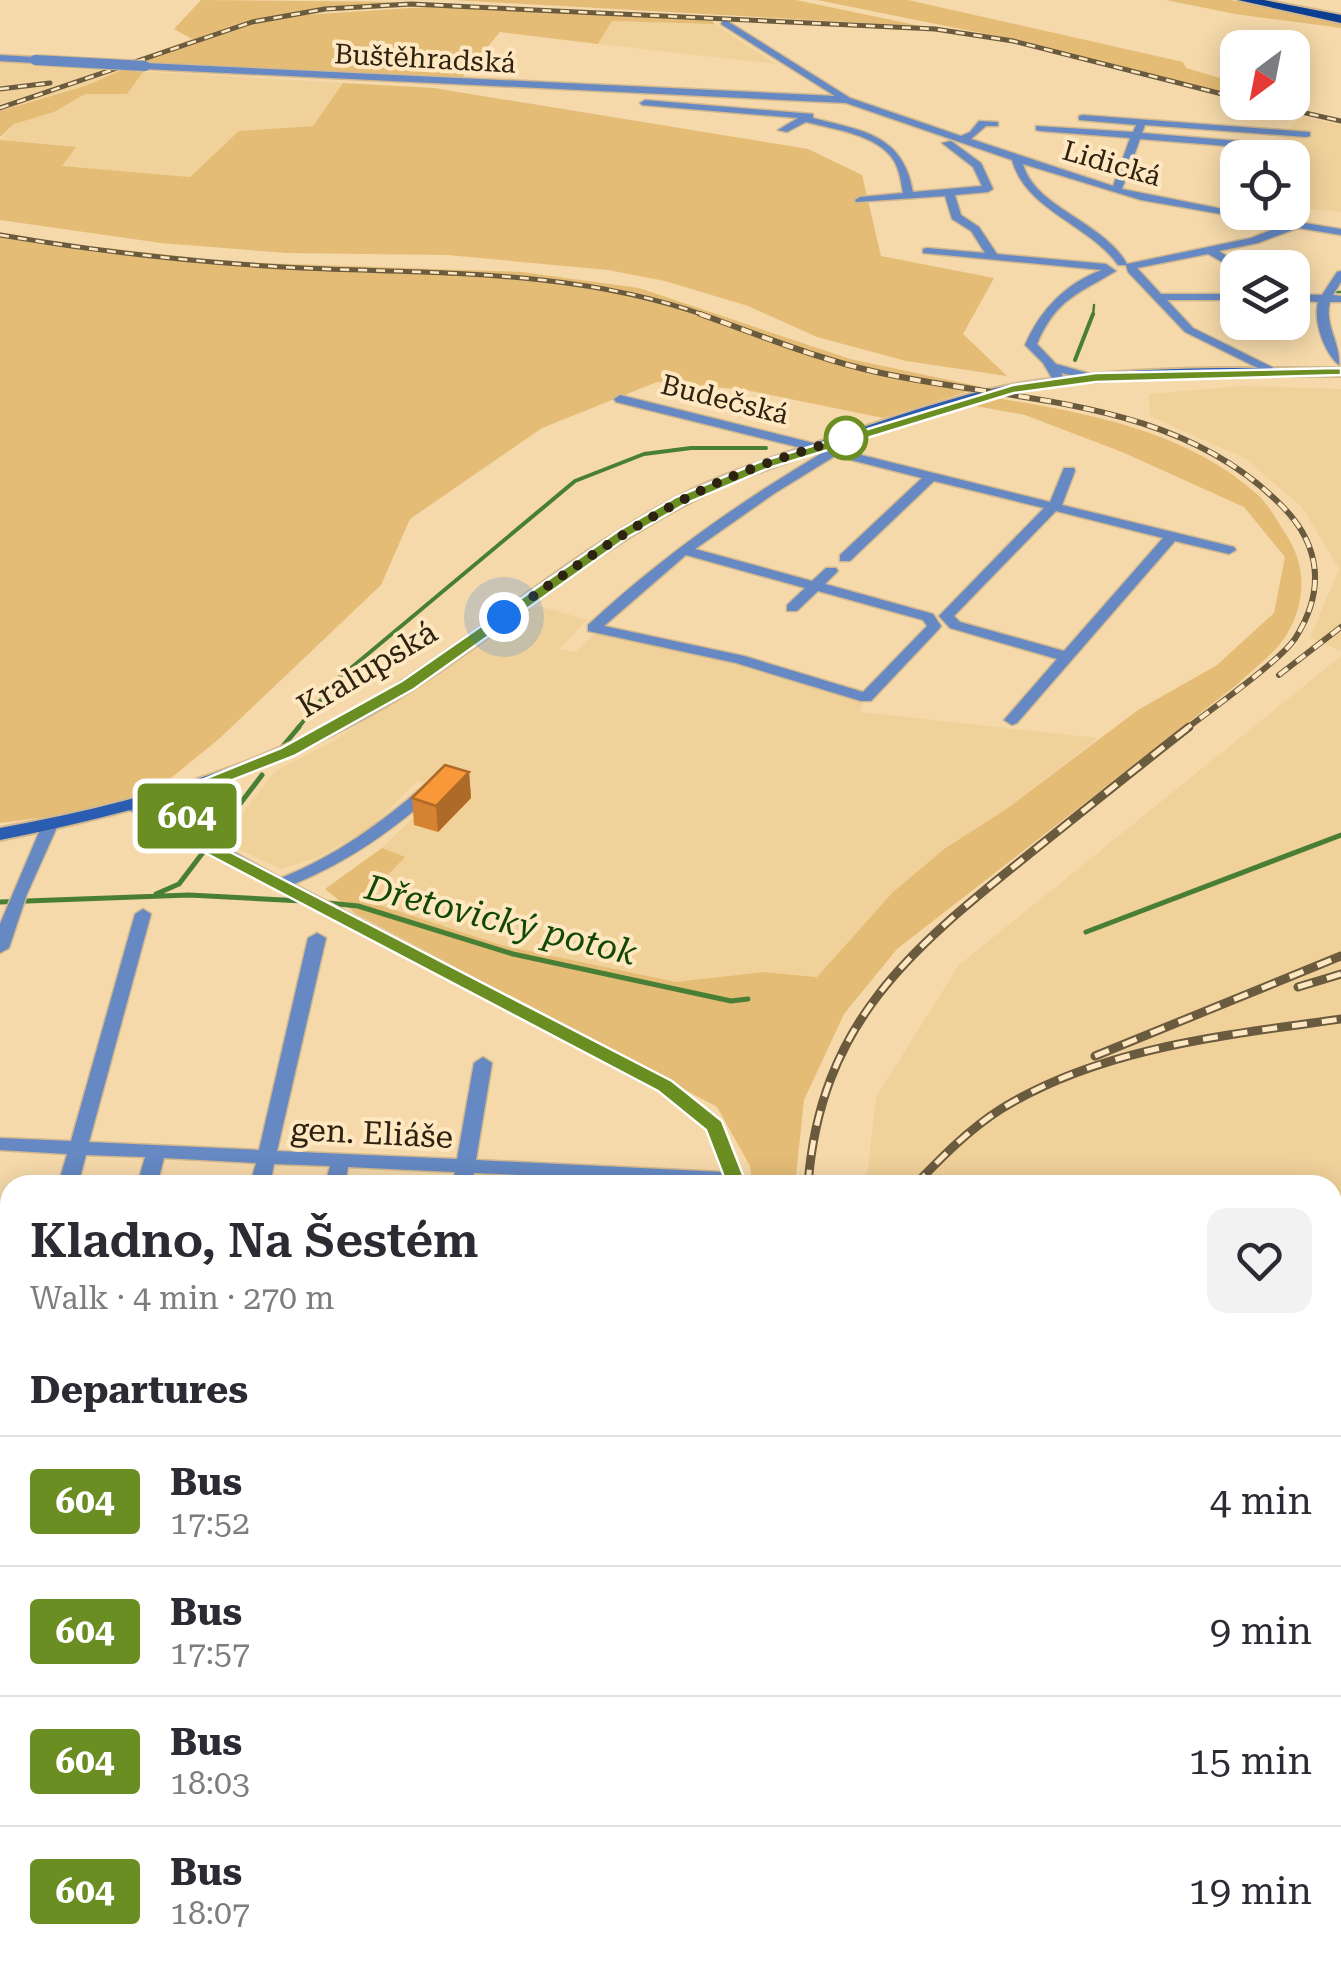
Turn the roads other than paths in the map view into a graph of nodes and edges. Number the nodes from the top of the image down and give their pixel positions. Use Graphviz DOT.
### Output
graph roads {
  1 [pos="1244,0"];
  2 [pos="1341,19"];
  3 [pos="724,22"];
  4 [pos="0,58"];
  5 [pos="650,91"];
  6 [pos="847,100"];
  7 [pos="878,110"];
  8 [pos="808,118"];
  9 [pos="1084,118"];
  10 [pos="1141,122"];
  11 [pos="994,124"];
  12 [pos="1040,128"];
  13 [pos="783,130"];
  14 [pos="1306,134"];
  15 [pos="1138,136"];
  16 [pos="963,139"];
  17 [pos="1220,142"];
  18 [pos="1016,157"];
  19 [pos="949,191"];
  20 [pos="1116,191"];
  21 [pos="908,194"];
  22 [pos="860,200"];
  23 [pos="1220,210"];
  24 [pos="1310,226"];
  25 [pos="1281,230"];
  26 [pos="1341,232"];
  27 [pos="1211,251"];
  28 [pos="927,252"];
  29 [pos="992,255"];
  30 [pos="1220,257"];
  31 [pos="1128,266"];
  32 [pos="1108,269"];
  33 [pos="1341,274"];
  34 [pos="1158,297"];
  35 [pos="1220,297"];
  36 [pos="1310,297"];
  37 [pos="1324,297"];
  38 [pos="1341,298"];
  39 [pos="1340,366"];
  40 [pos="1052,367"];
  41 [pos="1276,372"];
  42 [pos="1096,378"];
  43 [pos="1060,382"];
  44 [pos="620,399"];
  45 [pos="826,449"];
  46 [pos="1068,472"];
  47 [pos="932,475"];
  48 [pos="1052,504"];
  49 [pos="1172,536"];
  50 [pos="684,550"];
  51 [pos="1229,550"];
  52 [pos="845,558"];
  53 [pos="831,570"];
  54 [pos="815,586"];
  55 [pos="792,608"];
  56 [pos="1067,657"];
  57 [pos="1012,720"];
  58 [pos="435,785"];
  59 [pos="203,786"];
  60 [pos="132,808"];
  61 [pos="50,825"];
  62 [pos="186,831"];
  63 [pos="0,834"];
  64 [pos="290,887"];
  65 [pos="143,914"];
  66 [pos="316,938"];
  67 [pos="0,948"];
  68 [pos="483,1062"];
  69 [pos="0,1144"];
  70 [pos="80,1146"];
  71 [pos="156,1152"];
  72 [pos="267,1158"];
  73 [pos="340,1162"];
  74 [pos="71,1175"];
  75 [pos="150,1175"];
  76 [pos="263,1175"];
  77 [pos="337,1175"];
  78 [pos="455,1175"];
  79 [pos="464,1175"];
  80 [pos="733,1175"];
  1 -- 2 [label="main road"];
  3 -- 6 [label="street, Lidická"];
  4 -- 5 [label="street, Buštěhradská, bridge"];
  5 -- 6 [label="street, Buštěhradská"];
  5 -- 8 [label="street"];
  6 -- 7 [label="street, Lidická"];
  6 -- 8 [label="street"];
  7 -- 16 [label="street, Lidická"];
  7 -- 19 [label="street, Lidická"];
  8 -- 13 [label="street"];
  8 -- 21 [label="street"];
  9 -- 10 [label="street"];
  10 -- 14 [label="street"];
  10 -- 15 [label="street"];
  11 -- 16 [label="street"];
  12 -- 15 [label="street"];
  15 -- 17 [label="street"];
  15 -- 20 [label="street"];
  16 -- 18 [label="street, Lidická"];
  18 -- 20 [label="street, Lidická"];
  18 -- 31 [label="street"];
  19 -- 21 [label="street"];
  19 -- 29 [label="street"];
  20 -- 23 [label="street, Lidická"];
  21 -- 22 [label="street"];
  24 -- 26 [label="street, Lidická"];
  25 -- 27 [label="street"];
  27 -- 30 [label="street"];
  27 -- 31 [label="street"];
  28 -- 29 [label="street"];
  29 -- 32 [label="street"];
  31 -- 32 [label="street"];
  31 -- 34 [label="street"];
  32 -- 40 [label="street"];
  33 -- 37 [label="street"];
  34 -- 35 [label="street"];
  34 -- 41 [label="street"];
  36 -- 37 [label="street"];
  37 -- 38 [label="street"];
  37 -- 39 [label="street"];
  39 -- 41 [label="main road, Kralupská"];
  40 -- 42 [label="street"];
  40 -- 43 [label="street"];
  41 -- 42 [label="main road, Kralupská"];
  42 -- 43 [label="main road, Kralupská"];
  43 -- 45 [label="main road, Kralupská"];
  44 -- 45 [label="street, Budečská"];
  45 -- 47 [label="street, Budečská"];
  45 -- 50 [label="street, Kralupská"];
  45 -- 59 [label="main road, Kralupská"];
  46 -- 48 [label="street"];
  47 -- 48 [label="street, Budečská"];
  47 -- 52 [label="street"];
  48 -- 49 [label="street, Budečská"];
  48 -- 56 [label="street"];
  49 -- 51 [label="street, Budečská"];
  49 -- 56 [label="street"];
  50 -- 54 [label="street"];
  50 -- 54 [label="street, Kralupská"];
  53 -- 54 [label="street"];
  54 -- 55 [label="street"];
  56 -- 57 [label="street"];
  58 -- 64 [label="street"];
  59 -- 60 [label="main road, Kralupská"];
  59 -- 62 [label="street"];
  60 -- 61 [label="main road, Kralupská"];
  60 -- 62 [label="street"];
  61 -- 63 [label="main road, Kralupská"];
  61 -- 67 [label="street"];
  62 -- 64 [label="street"];
  64 -- 80 [label="street"];
  65 -- 70 [label="street"];
  66 -- 72 [label="street"];
  68 -- 79 [label="street"];
  69 -- 70 [label="street, gen. Eliáše"];
  70 -- 71 [label="street, gen. Eliáše"];
  70 -- 74 [label="street"];
  71 -- 72 [label="street, gen. Eliáše"];
  71 -- 75 [label="street"];
  72 -- 73 [label="street, gen. Eliáše"];
  72 -- 76 [label="street"];
  73 -- 77 [label="street"];
  73 -- 78 [label="street, gen. Eliáše"];
}
